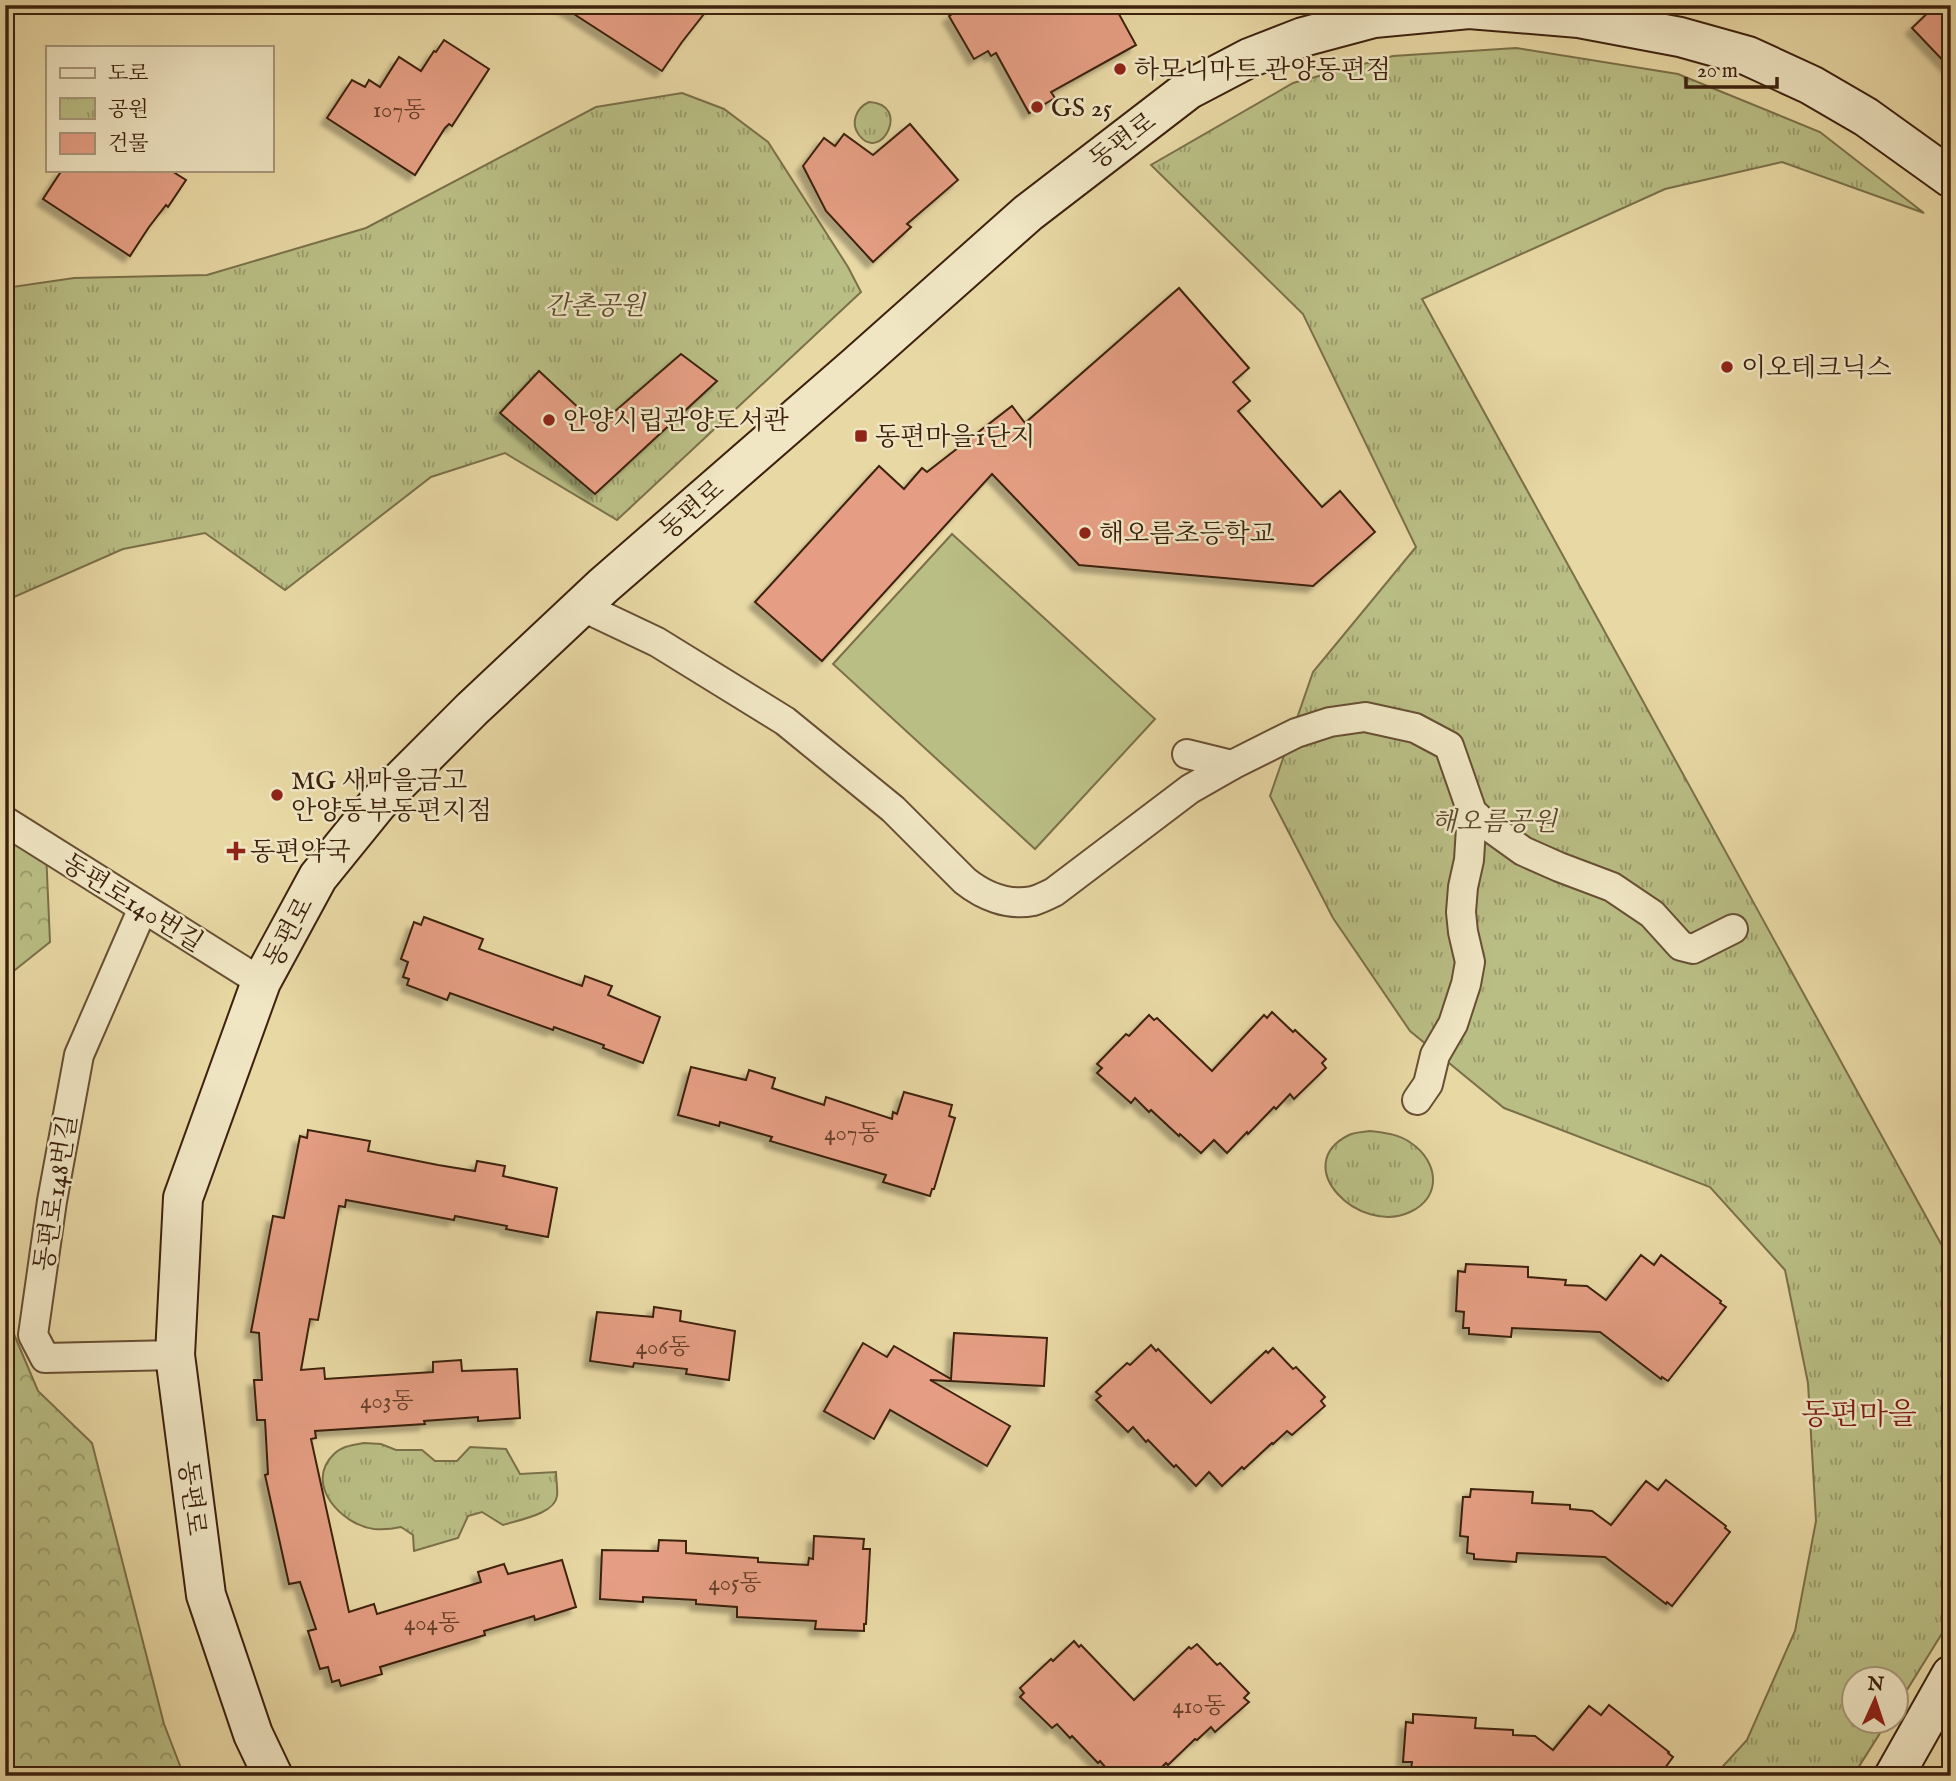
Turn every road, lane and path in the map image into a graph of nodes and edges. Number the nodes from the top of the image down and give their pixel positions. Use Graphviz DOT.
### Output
graph roads {
  1 [pos="1951,178"];
  2 [pos="581,606"];
  3 [pos="1186,754"];
  4 [pos="1233,765"];
  5 [pos="1472,813"];
  6 [pos="5,821"];
  7 [pos="143,908"];
  8 [pos="1733,929"];
  9 [pos="261,982"];
  10 [pos="1417,1100"];
  11 [pos="175,1355"];
  12 [pos="1951,1675"];
  13 [pos="273,1776"];
  14 [pos="1894,1776"];
  1 -- 2 [label="street, 동편로"];
  2 -- 4 [label="street"];
  2 -- 9 [label="street, 동편로"];
  3 -- 4 [label="street"];
  4 -- 5 [label="street"];
  5 -- 8 [label="street"];
  5 -- 10 [label="street"];
  6 -- 7 [label="street, 동편로140번길"];
  7 -- 9 [label="street, 동편로140번길"];
  7 -- 11 [label="street, 동편로148번길"];
  9 -- 11 [label="street, 동편로"];
  11 -- 13 [label="street, 동편로"];
  12 -- 14 [label="street"];
}
